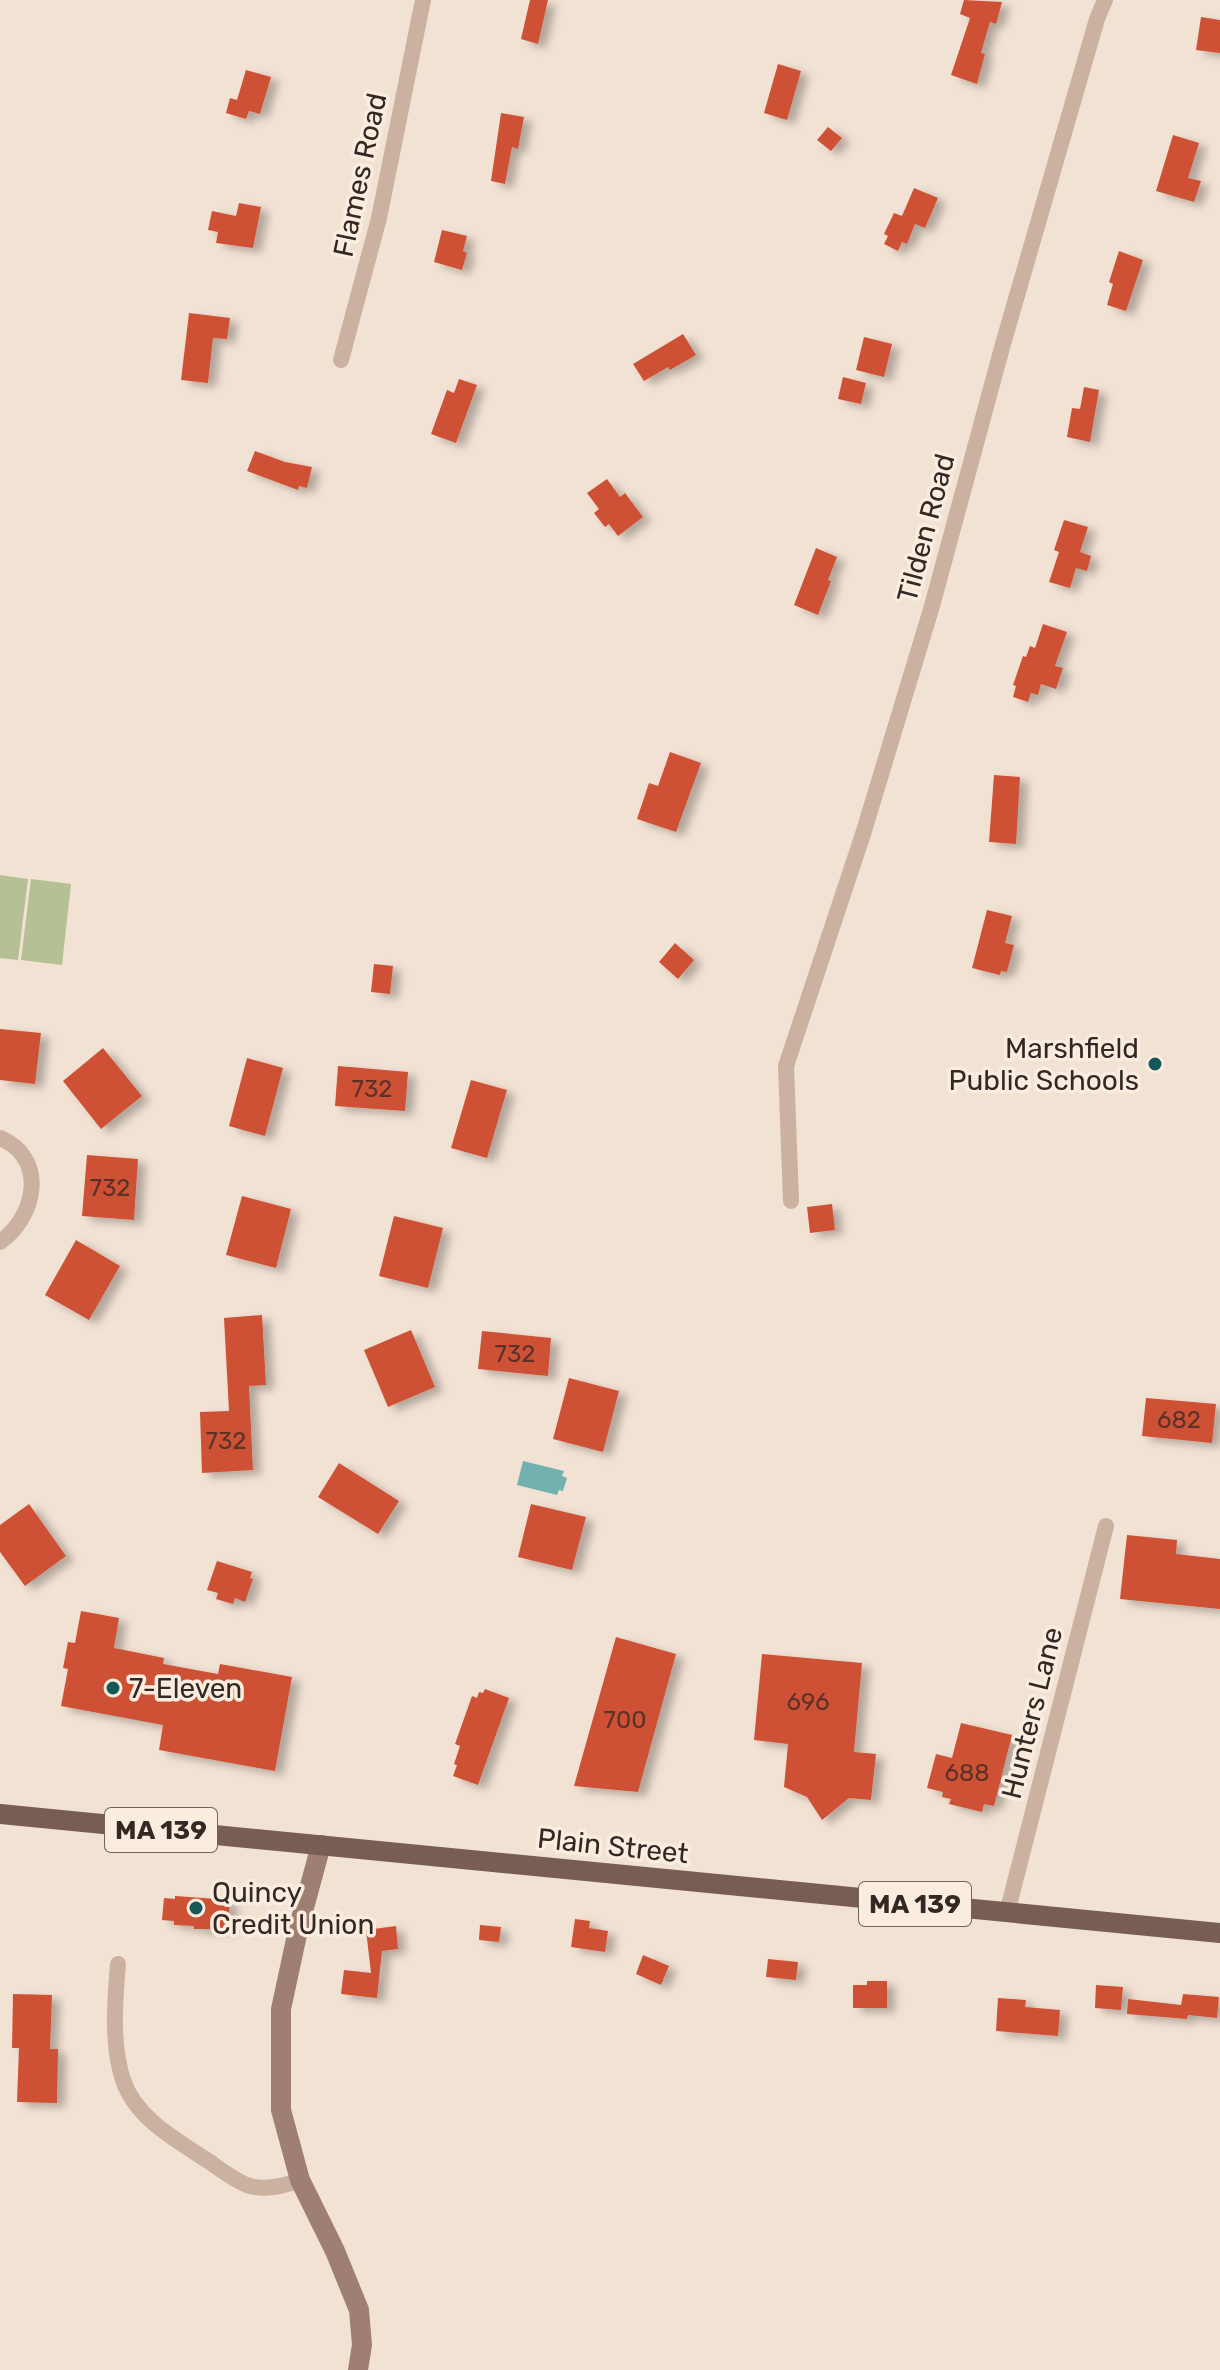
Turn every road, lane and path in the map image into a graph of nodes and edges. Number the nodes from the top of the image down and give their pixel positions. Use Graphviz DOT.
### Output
graph roads {
  1 [pos="423,0"];
  2 [pos="1105,0"];
  3 [pos="341,360"];
  4 [pos="0,1138"];
  5 [pos="791,1201"];
  6 [pos="0,1242"];
  7 [pos="1106,1526"];
  8 [pos="0,1814"];
  9 [pos="321,1845"];
  10 [pos="1007,1913"];
  11 [pos="1220,1933"];
  12 [pos="118,1964"];
  13 [pos="300,2180"];
  14 [pos="358,2370"];
  1 -- 3 [label="street, Flames Road"];
  2 -- 5 [label="street, Tilden Road"];
  4 -- 6 [label="street"];
  7 -- 10 [label="street, Hunters Lane"];
  8 -- 9 [label="main road, Plain Street / MA 139"];
  9 -- 10 [label="main road, Plain Street / MA 139"];
  9 -- 13 [label="street"];
  10 -- 11 [label="main road, Plain Street / MA 139"];
  12 -- 13 [label="street"];
  13 -- 14 [label="street"];
}
